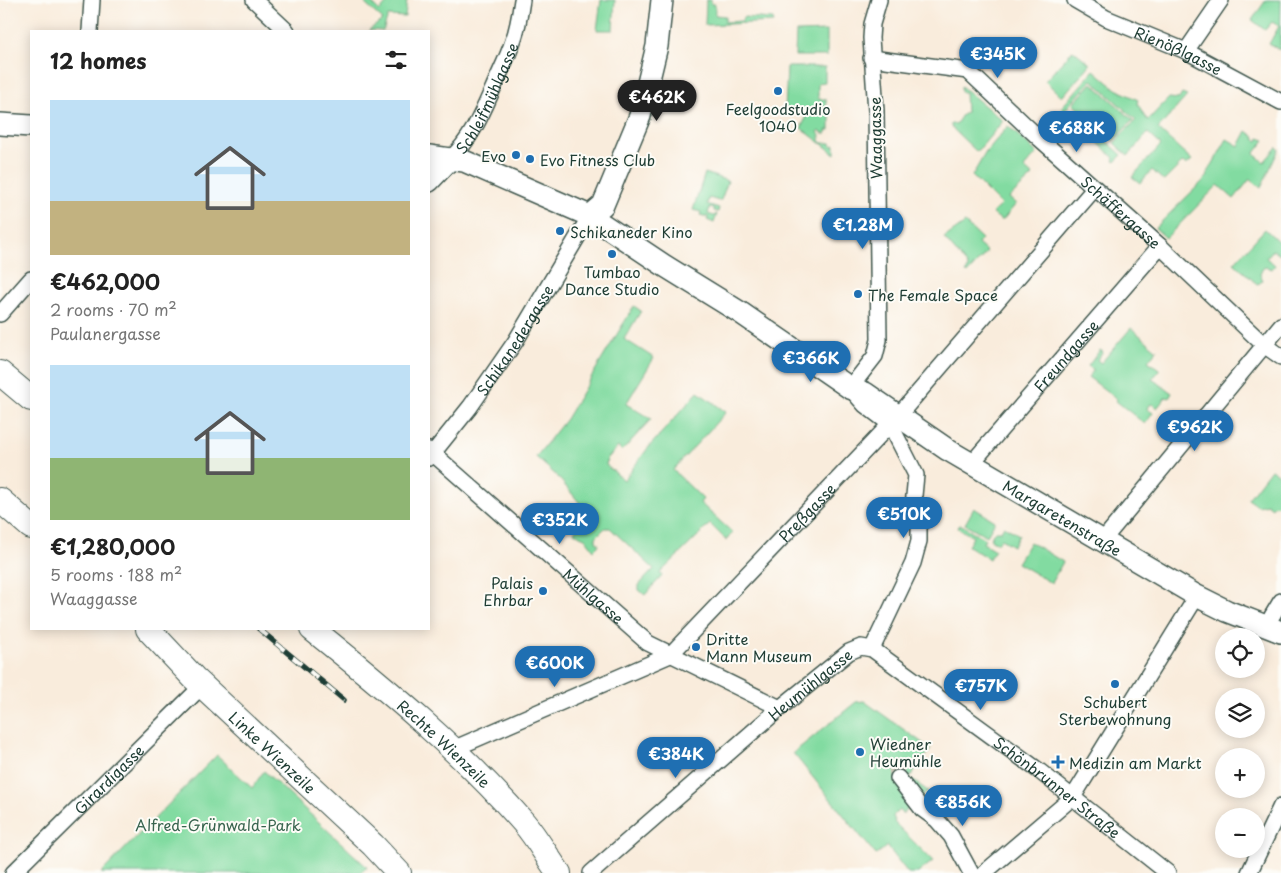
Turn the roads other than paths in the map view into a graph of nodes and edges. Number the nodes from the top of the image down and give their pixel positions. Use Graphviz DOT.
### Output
graph roads {
  1 [pos="92,0"];
  2 [pos="254,0"];
  3 [pos="522,0"];
  4 [pos="662,0"];
  5 [pos="879,0"];
  6 [pos="1075,0"];
  7 [pos="1221,0"];
  8 [pos="90,30"];
  9 [pos="286,30"];
  10 [pos="1186,51"];
  11 [pos="871,58"];
  12 [pos="1281,102"];
  13 [pos="0,124"];
  14 [pos="30,126"];
  15 [pos="430,156"];
  16 [pos="450,159"];
  17 [pos="430,180"];
  18 [pos="1094,189"];
  19 [pos="590,216"];
  20 [pos="1160,246"];
  21 [pos="30,279"];
  22 [pos="0,314"];
  23 [pos="1281,325"];
  24 [pos="1264,345"];
  25 [pos="1281,357"];
  26 [pos="0,372"];
  27 [pos="850,388"];
  28 [pos="30,398"];
  29 [pos="894,420"];
  30 [pos="430,454"];
  31 [pos="971,464"];
  32 [pos="0,500"];
  33 [pos="30,525"];
  34 [pos="1103,540"];
  35 [pos="1197,596"];
  36 [pos="1281,602"];
  37 [pos="149,630"];
  38 [pos="313,630"];
  39 [pos="1274,630"];
  40 [pos="872,649"];
  41 [pos="670,655"];
  42 [pos="202,686"];
  43 [pos="780,708"];
  44 [pos="453,749"];
  45 [pos="898,778"];
  46 [pos="1073,797"];
  47 [pos="1281,806"];
  48 [pos="14,873"];
  49 [pos="399,873"];
  50 [pos="559,873"];
  51 [pos="592,873"];
  52 [pos="971,873"];
  53 [pos="984,873"];
  54 [pos="1168,873"];
  55 [pos="1249,873"];
  1 -- 8 [label="street"];
  2 -- 9 [label="street"];
  3 -- 16 [label="street, Schleifmühlgasse"];
  4 -- 19 [label="street"];
  5 -- 11 [label="street, Waaggasse"];
  6 -- 10 [label="street, Rienößlgasse"];
  7 -- 10 [label="street"];
  10 -- 12 [label="street, Rienößlgasse"];
  11 -- 18 [label="street, Schäffergasse"];
  11 -- 27 [label="street, Waaggasse"];
  13 -- 14 [label="street"];
  15 -- 16 [label="street, Margaretenstraße"];
  16 -- 17 [label="street, Schleifmühlgasse"];
  16 -- 19 [label="street, Margaretenstraße"];
  18 -- 20 [label="street, Schäffergasse"];
  18 -- 29 [label="street, Preßgasse"];
  19 -- 27 [label="street, Margaretenstraße"];
  19 -- 30 [label="street, Schikanedergasse"];
  20 -- 24 [label="street, Schäffergasse"];
  20 -- 31 [label="street, Freundgasse"];
  21 -- 22 [label="street"];
  23 -- 24 [label="street"];
  24 -- 25 [label="street, Schäffergasse"];
  24 -- 34 [label="street"];
  26 -- 28 [label="main road"];
  27 -- 29 [label="street, Margaretenstraße"];
  29 -- 31 [label="street, Margaretenstraße"];
  29 -- 40 [label="street, Heumühlgasse"];
  29 -- 41 [label="street, Preßgasse"];
  30 -- 41 [label="street, Mühlgasse"];
  31 -- 34 [label="street, Margaretenstraße"];
  32 -- 33 [label="main road"];
  34 -- 35 [label="street, Margaretenstraße"];
  35 -- 39 [label="street, Margaretenstraße"];
  35 -- 46 [label="street"];
  36 -- 39 [label="street"];
  37 -- 42 [label="main road, Linke Wienzeile"];
  38 -- 44 [label="main road, Rechte Wienzeile"];
  40 -- 43 [label="street, Heumühlgasse"];
  40 -- 46 [label="street, Schönbrunner Straße"];
  41 -- 43 [label="street, Mühlgasse"];
  41 -- 44 [label="street, Preßgasse"];
  42 -- 48 [label="street, Girardigasse"];
  42 -- 49 [label="main road, Linke Wienzeile"];
  43 -- 51 [label="street, Heumühlgasse"];
  44 -- 50 [label="main road, Rechte Wienzeile"];
  45 -- 52 [label="street"];
  46 -- 53 [label="street"];
  46 -- 54 [label="street, Schönbrunner Straße"];
  47 -- 55 [label="street"];
}
